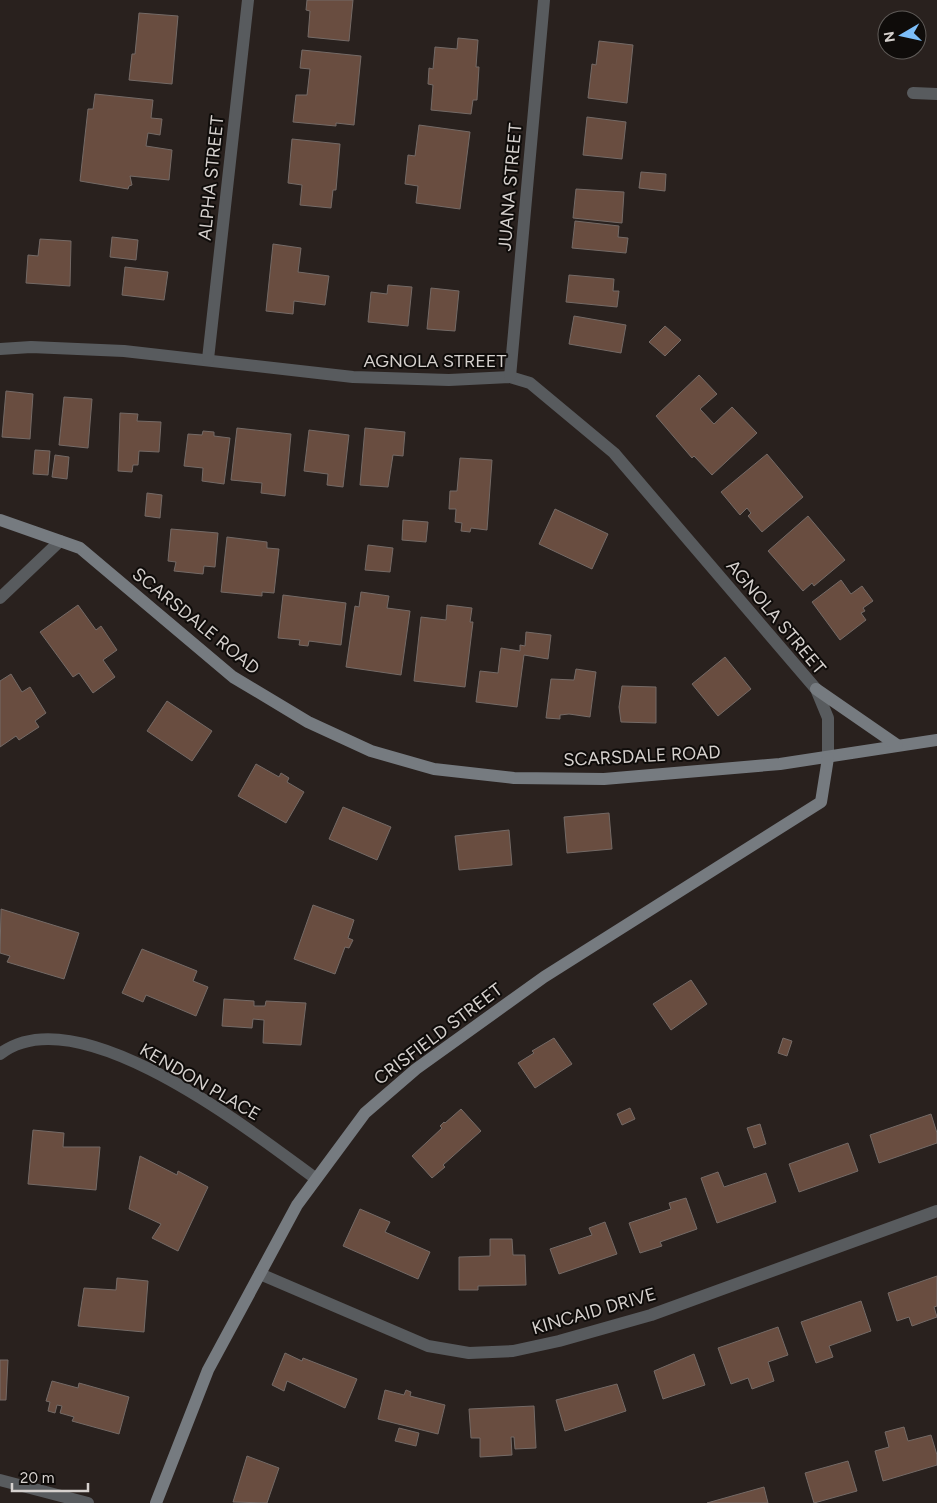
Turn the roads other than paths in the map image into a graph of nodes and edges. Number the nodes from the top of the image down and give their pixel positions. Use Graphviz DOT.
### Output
graph roads {
  1 [pos="248,0"];
  2 [pos="544,0"];
  3 [pos="912,93"];
  4 [pos="937,94"];
  5 [pos="0,349"];
  6 [pos="208,359"];
  7 [pos="510,377"];
  8 [pos="0,520"];
  9 [pos="60,541"];
  10 [pos="0,598"];
  11 [pos="816,690"];
  12 [pos="937,740"];
  13 [pos="897,745"];
  14 [pos="828,758"];
  15 [pos="0,1054"];
  16 [pos="315,1178"];
  17 [pos="937,1211"];
  18 [pos="260,1274"];
  19 [pos="0,1480"];
  20 [pos="88,1503"];
  21 [pos="156,1503"];
  1 -- 6 [label="street, ALPHA STREET"];
  2 -- 7 [label="street, JUANA STREET"];
  3 -- 4 [label="street"];
  5 -- 6 [label="street, AGNOLA STREET"];
  6 -- 7 [label="street, AGNOLA STREET"];
  7 -- 11 [label="street, AGNOLA STREET"];
  8 -- 9 [label="street, SCARSDALE ROAD"];
  9 -- 10 [label="street"];
  9 -- 14 [label="street, SCARSDALE ROAD"];
  11 -- 13 [label="street"];
  11 -- 14 [label="street, AGNOLA STREET"];
  12 -- 13 [label="street, SCARSDALE ROAD"];
  13 -- 14 [label="street, SCARSDALE ROAD"];
  14 -- 16 [label="street, CRISFIELD STREET"];
  15 -- 16 [label="street, KENDON PLACE"];
  16 -- 18 [label="street, CRISFIELD STREET"];
  17 -- 18 [label="street, KINCAID DRIVE"];
  18 -- 21 [label="street, CRISFIELD STREET"];
  19 -- 20 [label="street"];
}
